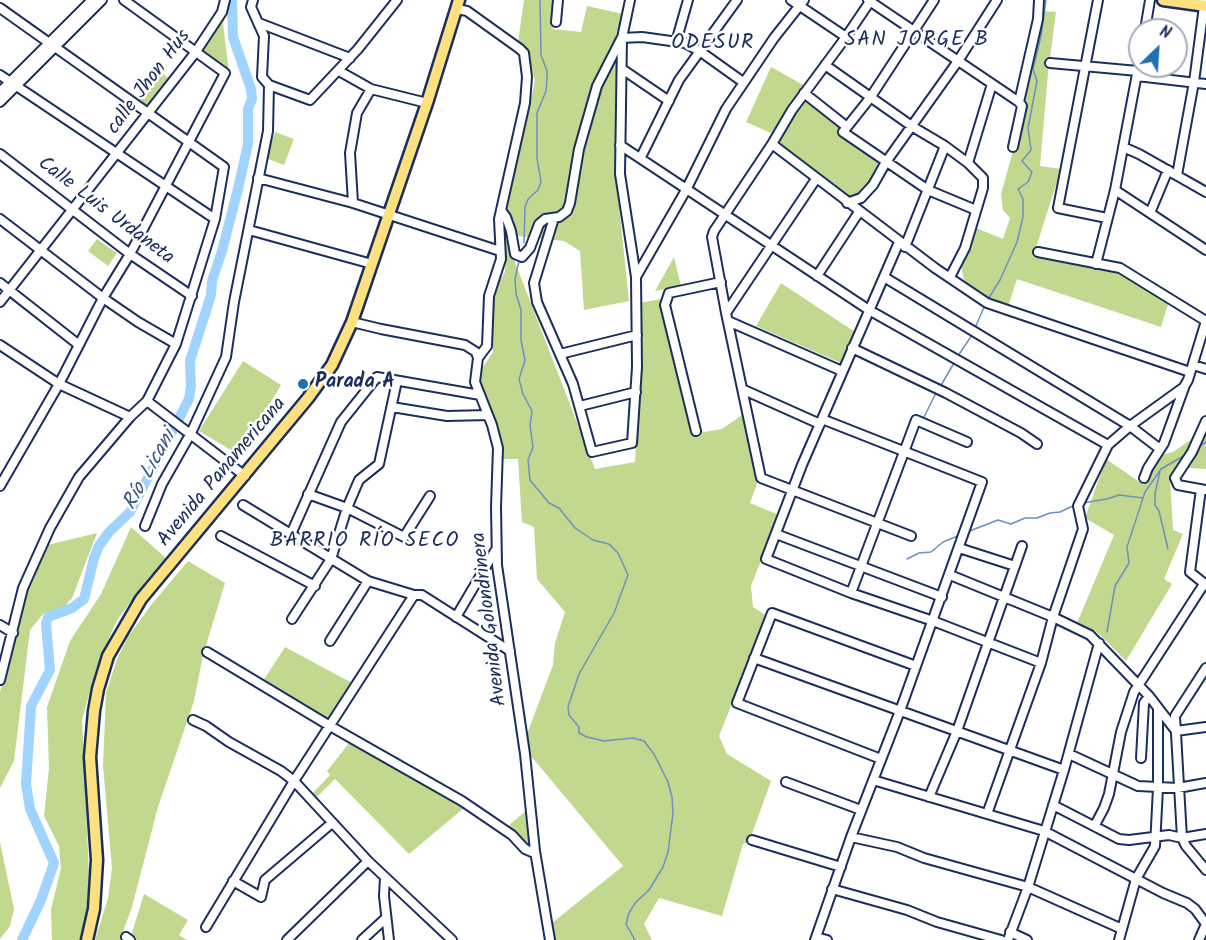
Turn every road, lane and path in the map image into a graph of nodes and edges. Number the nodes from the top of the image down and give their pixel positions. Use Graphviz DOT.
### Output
graph roads {
  1 [pos="6,0"];
  2 [pos="92,0"];
  3 [pos="102,0"];
  4 [pos="124,0"];
  5 [pos="225,0"];
  6 [pos="253,0"];
  7 [pos="397,0"];
  8 [pos="558,0"];
  9 [pos="630,0"];
  10 [pos="688,0"];
  11 [pos="737,0"];
  12 [pos="791,0"];
  13 [pos="869,0"];
  14 [pos="934,0"];
  15 [pos="997,0"];
  16 [pos="1039,0"];
  17 [pos="1098,0"];
  18 [pos="1150,0"];
  19 [pos="1163,0"];
  20 [pos="458,2"];
  21 [pos="802,3"];
  22 [pos="1204,4"];
  23 [pos="0,7"];
  24 [pos="1147,18"];
  25 [pos="556,22"];
  26 [pos="259,23"];
  27 [pos="914,31"];
  28 [pos="846,37"];
  29 [pos="622,38"];
  30 [pos="676,42"];
  31 [pos="52,44"];
  32 [pos="701,52"];
  33 [pos="195,53"];
  34 [pos="350,58"];
  35 [pos="958,61"];
  36 [pos="1050,63"];
  37 [pos="825,65"];
  38 [pos="1085,66"];
  39 [pos="622,69"];
  40 [pos="339,71"];
  41 [pos="1128,72"];
  42 [pos="0,75"];
  43 [pos="1137,78"];
  44 [pos="1166,78"];
  45 [pos="743,82"];
  46 [pos="1194,82"];
  47 [pos="13,83"];
  48 [pos="992,84"];
  49 [pos="1206,84"];
  50 [pos="269,85"];
  51 [pos="371,89"];
  52 [pos="0,92"];
  53 [pos="804,93"];
  54 [pos="870,98"];
  55 [pos="669,100"];
  56 [pos="0,102"];
  57 [pos="1019,102"];
  58 [pos="427,103"];
  59 [pos="149,112"];
  60 [pos="847,127"];
  61 [pos="913,127"];
  62 [pos="190,142"];
  63 [pos="772,144"];
  64 [pos="620,145"];
  65 [pos="945,146"];
  66 [pos="1013,147"];
  67 [pos="1123,147"];
  68 [pos="0,153"];
  69 [pos="117,153"];
  70 [pos="641,157"];
  71 [pos="886,162"];
  72 [pos="968,163"];
  73 [pos="1168,170"];
  74 [pos="1177,175"];
  75 [pos="258,178"];
  76 [pos="816,179"];
  77 [pos="165,186"];
  78 [pos="686,190"];
  79 [pos="928,190"];
  80 [pos="1115,190"];
  81 [pos="1206,192"];
  82 [pos="353,203"];
  83 [pos="847,203"];
  84 [pos="73,209"];
  85 [pos="501,210"];
  86 [pos="976,210"];
  87 [pos="859,212"];
  88 [pos="1150,213"];
  89 [pos="388,214"];
  90 [pos="726,216"];
  91 [pos="554,218"];
  92 [pos="1107,218"];
  93 [pos="0,219"];
  94 [pos="215,219"];
  95 [pos="249,230"];
  96 [pos="902,244"];
  97 [pos="771,246"];
  98 [pos="1206,250"];
  99 [pos="40,251"];
  100 [pos="500,251"];
  101 [pos="1038,252"];
  102 [pos="130,254"];
  103 [pos="372,264"];
  104 [pos="1096,264"];
  105 [pos="817,276"];
  106 [pos="636,277"];
  107 [pos="884,277"];
  108 [pos="950,277"];
  109 [pos="721,282"];
  110 [pos="0,283"];
  111 [pos="9,291"];
  112 [pos="192,296"];
  113 [pos="103,298"];
  114 [pos="0,302"];
  115 [pos="869,310"];
  116 [pos="727,317"];
  117 [pos="1206,321"];
  118 [pos="352,322"];
  119 [pos="637,335"];
  120 [pos="176,344"];
  121 [pos="0,345"];
  122 [pos="79,345"];
  123 [pos="852,348"];
  124 [pos="560,354"];
  125 [pos="478,358"];
  126 [pos="1191,369"];
  127 [pos="1206,369"];
  128 [pos="842,371"];
  129 [pos="397,381"];
  130 [pos="59,384"];
  131 [pos="1184,387"];
  132 [pos="744,390"];
  133 [pos="636,392"];
  134 [pos="480,395"];
  135 [pos="147,401"];
  136 [pos="580,406"];
  137 [pos="392,407"];
  138 [pos="488,415"];
  139 [pos="130,417"];
  140 [pos="821,421"];
  141 [pos="1206,421"];
  142 [pos="1130,426"];
  143 [pos="696,431"];
  144 [pos="191,433"];
  145 [pos="967,442"];
  146 [pos="1037,444"];
  147 [pos="1108,445"];
  148 [pos="1160,449"];
  149 [pos="906,451"];
  150 [pos="245,476"];
  151 [pos="1144,478"];
  152 [pos="1,482"];
  153 [pos="793,489"];
  154 [pos="1203,490"];
  155 [pos="308,494"];
  156 [pos="430,496"];
  157 [pos="243,506"];
  158 [pos="347,508"];
  159 [pos="878,522"];
  160 [pos="145,526"];
  161 [pos="291,534"];
  162 [pos="776,534"];
  163 [pos="221,536"];
  164 [pos="911,536"];
  165 [pos="1022,546"];
  166 [pos="959,548"];
  167 [pos="496,549"];
  168 [pos="331,559"];
  169 [pos="1015,566"];
  170 [pos="861,567"];
  171 [pos="950,575"];
  172 [pos="368,581"];
  173 [pos="1205,585"];
  174 [pos="315,586"];
  175 [pos="851,593"];
  176 [pos="414,595"];
  177 [pos="942,597"];
  178 [pos="1005,597"];
  179 [pos="456,617"];
  180 [pos="1053,617"];
  181 [pos="292,619"];
  182 [pos="933,621"];
  183 [pos="0,625"];
  184 [pos="13,633"];
  185 [pos="330,641"];
  186 [pos="988,643"];
  187 [pos="1100,643"];
  188 [pos="510,651"];
  189 [pos="207,652"];
  190 [pos="754,658"];
  191 [pos="1041,663"];
  192 [pos="916,666"];
  193 [pos="1205,672"];
  194 [pos="0,680"];
  195 [pos="1138,686"];
  196 [pos="1149,696"];
  197 [pos="1158,709"];
  198 [pos="900,711"];
  199 [pos="193,720"];
  200 [pos="330,726"];
  201 [pos="1206,727"];
  202 [pos="957,731"];
  203 [pos="1176,731"];
  204 [pos="1010,750"];
  205 [pos="1069,754"];
  206 [pos="1141,758"];
  207 [pos="881,759"];
  208 [pos="1064,770"];
  209 [pos="1114,776"];
  210 [pos="873,780"];
  211 [pos="294,781"];
  212 [pos="786,782"];
  213 [pos="1206,783"];
  214 [pos="1158,788"];
  215 [pos="1178,788"];
  216 [pos="929,797"];
  217 [pos="1053,805"];
  218 [pos="861,810"];
  219 [pos="987,814"];
  220 [pos="332,823"];
  221 [pos="1095,825"];
  222 [pos="1044,831"];
  223 [pos="1206,834"];
  224 [pos="851,837"];
  225 [pos="1156,837"];
  226 [pos="1182,838"];
  227 [pos="752,840"];
  228 [pos="535,851"];
  229 [pos="368,861"];
  230 [pos="841,867"];
  231 [pos="1206,870"];
  232 [pos="385,878"];
  233 [pos="1136,879"];
  234 [pos="233,881"];
  235 [pos="1028,887"];
  236 [pos="832,889"];
  237 [pos="386,918"];
  238 [pos="1206,924"];
  239 [pos="206,927"];
  240 [pos="1122,929"];
  241 [pos="1009,936"];
  242 [pos="816,938"];
  243 [pos="87,940"];
  244 [pos="287,940"];
  245 [pos="362,940"];
  246 [pos="389,940"];
  247 [pos="452,940"];
  248 [pos="550,940"];
  249 [pos="826,940"];
  250 [pos="1000,940"];
  251 [pos="1027,940"];
  252 [pos="1119,940"];
  253 [pos="1199,940"];
  1 -- 23 [label="street"];
  2 -- 31 [label="street"];
  3 -- 31 [label="street"];
  4 -- 33 [label="street"];
  5 -- 33 [label="street, calle Jhon Hus"];
  6 -- 26 [label="street"];
  7 -- 34 [label="street"];
  8 -- 25 [label="street"];
  9 -- 29 [label="street"];
  10 -- 30 [label="street"];
  11 -- 32 [label="street"];
  12 -- 21 [label="street"];
  13 -- 27 [label="street"];
  13 -- 28 [label="street"];
  14 -- 27 [label="street"];
  15 -- 35 [label="street"];
  16 -- 57 [label="street"];
  17 -- 38 [label="street"];
  18 -- 24 [label="street"];
  19 -- 22 [label="main road"];
  20 -- 58 [label="main road, Avenida Panamericana"];
  20 -- 85 [label="street, Avenida Golondrinera"];
  21 -- 28 [label="street"];
  21 -- 45 [label="street"];
  22 -- 46 [label="street"];
  23 -- 31 [label="street"];
  26 -- 34 [label="street"];
  26 -- 50 [label="street"];
  27 -- 35 [label="street"];
  27 -- 54 [label="street"];
  28 -- 37 [label="street"];
  29 -- 30 [label="street"];
  29 -- 39 [label="street"];
  29 -- 91 [label="street"];
  30 -- 32 [label="street"];
  31 -- 47 [label="street"];
  31 -- 59 [label="street"];
  32 -- 45 [label="street"];
  32 -- 55 [label="street"];
  33 -- 59 [label="street, calle Jhon Hus"];
  33 -- 62 [label="street"];
  34 -- 40 [label="street"];
  35 -- 48 [label="street"];
  35 -- 61 [label="street"];
  36 -- 38 [label="street"];
  37 -- 53 [label="street"];
  37 -- 54 [label="street"];
  38 -- 41 [label="street"];
  38 -- 92 [label="street"];
  39 -- 55 [label="street"];
  39 -- 64 [label="street"];
  40 -- 50 [label="street"];
  40 -- 51 [label="street"];
  42 -- 47 [label="street"];
  43 -- 67 [label="street"];
  44 -- 46 [label="street"];
  45 -- 78 [label="street"];
  46 -- 49 [label="street"];
  46 -- 74 [label="street"];
  47 -- 52 [label="street"];
  47 -- 56 [label="street"];
  47 -- 69 [label="street"];
  48 -- 57 [label="street"];
  48 -- 72 [label="street"];
  50 -- 75 [label="street"];
  51 -- 58 [label="street"];
  51 -- 82 [label="street"];
  53 -- 60 [label="street"];
  53 -- 63 [label="street"];
  54 -- 60 [label="street"];
  54 -- 61 [label="street"];
  55 -- 70 [label="street"];
  57 -- 66 [label="street"];
  58 -- 89 [label="main road, Avenida Panamericana"];
  59 -- 62 [label="street"];
  59 -- 69 [label="street, calle Jhon Hus"];
  60 -- 71 [label="street"];
  61 -- 65 [label="street"];
  61 -- 71 [label="street"];
  62 -- 77 [label="street"];
  62 -- 94 [label="street"];
  63 -- 76 [label="street"];
  63 -- 90 [label="street"];
  64 -- 70 [label="street"];
  64 -- 106 [label="street"];
  65 -- 72 [label="street"];
  65 -- 79 [label="street"];
  67 -- 73 [label="street"];
  67 -- 80 [label="street"];
  68 -- 84 [label="street, Calle Luis Urdaneta"];
  69 -- 77 [label="street"];
  69 -- 84 [label="street, calle Jhon Hus"];
  70 -- 78 [label="street"];
  71 -- 79 [label="street"];
  71 -- 83 [label="street"];
  72 -- 86 [label="street"];
  73 -- 74 [label="street"];
  73 -- 88 [label="street"];
  74 -- 81 [label="street"];
  75 -- 82 [label="street"];
  75 -- 95 [label="street"];
  76 -- 83 [label="street"];
  76 -- 97 [label="street"];
  77 -- 94 [label="street"];
  77 -- 102 [label="street"];
  78 -- 90 [label="street"];
  78 -- 106 [label="street"];
  79 -- 86 [label="street"];
  79 -- 96 [label="street"];
  80 -- 88 [label="street"];
  80 -- 92 [label="street"];
  82 -- 89 [label="street"];
  83 -- 87 [label="street"];
  84 -- 99 [label="street, calle Jhon Hus"];
  84 -- 102 [label="street, Calle Luis Urdaneta"];
  85 -- 91 [label="street"];
  85 -- 100 [label="street, Avenida Golondrinera"];
  86 -- 108 [label="street"];
  87 -- 96 [label="street"];
  87 -- 105 [label="street"];
  88 -- 98 [label="street"];
  89 -- 100 [label="street"];
  89 -- 103 [label="main road, Avenida Panamericana"];
  90 -- 97 [label="street"];
  90 -- 109 [label="street"];
  91 -- 124 [label="street"];
  92 -- 104 [label="street"];
  93 -- 99 [label="street"];
  94 -- 112 [label="street"];
  95 -- 103 [label="street"];
  95 -- 144 [label="street"];
  96 -- 107 [label="street"];
  96 -- 108 [label="street"];
  97 -- 105 [label="street"];
  97 -- 116 [label="street"];
  99 -- 111 [label="street, calle Jhon Hus"];
  99 -- 113 [label="street"];
  100 -- 125 [label="street, Avenida Golondrinera"];
  101 -- 104 [label="street"];
  102 -- 112 [label="street, Calle Luis Urdaneta"];
  102 -- 113 [label="street"];
  103 -- 118 [label="main road, Avenida Panamericana"];
  104 -- 117 [label="street"];
  105 -- 115 [label="street"];
  106 -- 119 [label="street"];
  107 -- 115 [label="street"];
  107 -- 142 [label="street"];
  108 -- 126 [label="street"];
  109 -- 116 [label="street"];
  109 -- 143 [label="street"];
  110 -- 111 [label="street"];
  111 -- 114 [label="street, calle Jhon Hus"];
  111 -- 122 [label="street"];
  112 -- 120 [label="street"];
  113 -- 120 [label="street"];
  113 -- 122 [label="street"];
  115 -- 123 [label="street"];
  115 -- 147 [label="street"];
  116 -- 128 [label="street"];
  116 -- 132 [label="street"];
  117 -- 126 [label="street"];
  118 -- 125 [label="street"];
  118 -- 150 [label="main road, Avenida Panamericana"];
  119 -- 124 [label="street"];
  119 -- 133 [label="street"];
  120 -- 135 [label="street"];
  121 -- 130 [label="street"];
  122 -- 130 [label="street"];
  123 -- 128 [label="street"];
  123 -- 146 [label="street"];
  124 -- 136 [label="street"];
  125 -- 134 [label="street, Avenida Golondrinera"];
  126 -- 127 [label="street"];
  126 -- 131 [label="street"];
  128 -- 140 [label="street"];
  129 -- 134 [label="street"];
  129 -- 137 [label="street"];
  129 -- 155 [label="street"];
  130 -- 139 [label="street"];
  130 -- 152 [label="street"];
  131 -- 142 [label="street"];
  131 -- 148 [label="street"];
  132 -- 140 [label="street"];
  132 -- 153 [label="street"];
  133 -- 136 [label="street"];
  133 -- 136 [label="street"];
  134 -- 138 [label="street, Avenida Golondrinera"];
  135 -- 139 [label="street"];
  135 -- 144 [label="street"];
  137 -- 138 [label="street"];
  137 -- 158 [label="street"];
  138 -- 167 [label="street, Avenida Golondrinera"];
  139 -- 184 [label="street"];
  140 -- 149 [label="street"];
  140 -- 153 [label="street"];
  141 -- 154 [label="street"];
  142 -- 147 [label="street"];
  142 -- 148 [label="street"];
  144 -- 150 [label="street"];
  144 -- 160 [label="street"];
  145 -- 149 [label="street"];
  147 -- 180 [label="street"];
  148 -- 151 [label="street"];
  149 -- 159 [label="street"];
  149 -- 166 [label="street"];
  150 -- 243 [label="main road, Avenida Panamericana"];
  153 -- 159 [label="street"];
  153 -- 162 [label="street"];
  154 -- 173 [label="street"];
  155 -- 158 [label="street"];
  155 -- 161 [label="street"];
  156 -- 158 [label="street"];
  157 -- 161 [label="street"];
  158 -- 168 [label="street"];
  159 -- 164 [label="street"];
  159 -- 170 [label="street"];
  161 -- 168 [label="street"];
  162 -- 170 [label="street"];
  162 -- 175 [label="street"];
  163 -- 174 [label="street"];
  165 -- 169 [label="street"];
  166 -- 169 [label="street"];
  166 -- 171 [label="street"];
  167 -- 179 [label="street"];
  167 -- 188 [label="street, Avenida Golondrinera"];
  168 -- 172 [label="street"];
  168 -- 174 [label="street"];
  169 -- 178 [label="street"];
  170 -- 175 [label="street"];
  170 -- 177 [label="street"];
  171 -- 177 [label="street"];
  171 -- 178 [label="street"];
  172 -- 176 [label="street"];
  172 -- 185 [label="street"];
  173 -- 195 [label="street"];
  174 -- 181 [label="street"];
  175 -- 182 [label="street"];
  176 -- 179 [label="street"];
  176 -- 200 [label="street"];
  177 -- 182 [label="street"];
  178 -- 180 [label="street"];
  178 -- 186 [label="street"];
  179 -- 188 [label="street"];
  180 -- 187 [label="street"];
  180 -- 191 [label="street"];
  182 -- 186 [label="street"];
  182 -- 192 [label="street"];
  183 -- 184 [label="street"];
  184 -- 194 [label="street"];
  186 -- 191 [label="street"];
  186 -- 202 [label="street"];
  187 -- 195 [label="street"];
  187 -- 205 [label="street"];
  188 -- 228 [label="street, Avenida Golondrinera"];
  189 -- 200 [label="street"];
  190 -- 192 [label="street"];
  190 -- 198 [label="street"];
  190 -- 207 [label="street"];
  191 -- 204 [label="street"];
  192 -- 198 [label="street"];
  193 -- 203 [label="street"];
  195 -- 196 [label="street"];
  195 -- 209 [label="street"];
  196 -- 197 [label="street"];
  196 -- 206 [label="street"];
  197 -- 203 [label="street"];
  197 -- 214 [label="street"];
  198 -- 202 [label="street"];
  198 -- 207 [label="street"];
  199 -- 211 [label="street"];
  200 -- 211 [label="street"];
  200 -- 228 [label="street"];
  201 -- 203 [label="street"];
  202 -- 204 [label="street"];
  202 -- 216 [label="street"];
  203 -- 215 [label="street"];
  204 -- 208 [label="street"];
  204 -- 219 [label="street"];
  205 -- 208 [label="street"];
  205 -- 209 [label="street"];
  207 -- 210 [label="street"];
  208 -- 217 [label="street"];
  209 -- 214 [label="street"];
  209 -- 221 [label="street"];
  210 -- 216 [label="street"];
  210 -- 218 [label="street"];
  211 -- 220 [label="street"];
  211 -- 234 [label="street"];
  212 -- 218 [label="street"];
  213 -- 215 [label="street"];
  214 -- 215 [label="street"];
  214 -- 225 [label="street"];
  215 -- 226 [label="street"];
  216 -- 219 [label="street"];
  217 -- 221 [label="street"];
  217 -- 222 [label="street"];
  218 -- 224 [label="street"];
  219 -- 222 [label="street"];
  220 -- 229 [label="street"];
  220 -- 234 [label="street"];
  221 -- 225 [label="street"];
  222 -- 233 [label="street"];
  222 -- 235 [label="street"];
  223 -- 226 [label="street"];
  224 -- 230 [label="street"];
  224 -- 235 [label="street"];
  225 -- 226 [label="street"];
  225 -- 233 [label="street"];
  226 -- 231 [label="street"];
  227 -- 230 [label="street"];
  228 -- 248 [label="street, Avenida Golondrinera"];
  229 -- 232 [label="street"];
  229 -- 244 [label="street"];
  230 -- 236 [label="street"];
  232 -- 237 [label="street"];
  232 -- 247 [label="street"];
  233 -- 238 [label="street"];
  233 -- 240 [label="street"];
  234 -- 239 [label="street"];
  235 -- 240 [label="street"];
  235 -- 241 [label="street"];
  236 -- 242 [label="street"];
  236 -- 250 [label="street"];
  237 -- 245 [label="street"];
  237 -- 246 [label="street"];
  238 -- 253 [label="street"];
  240 -- 252 [label="street"];
  241 -- 251 [label="street"];
  242 -- 249 [label="street"];
}
